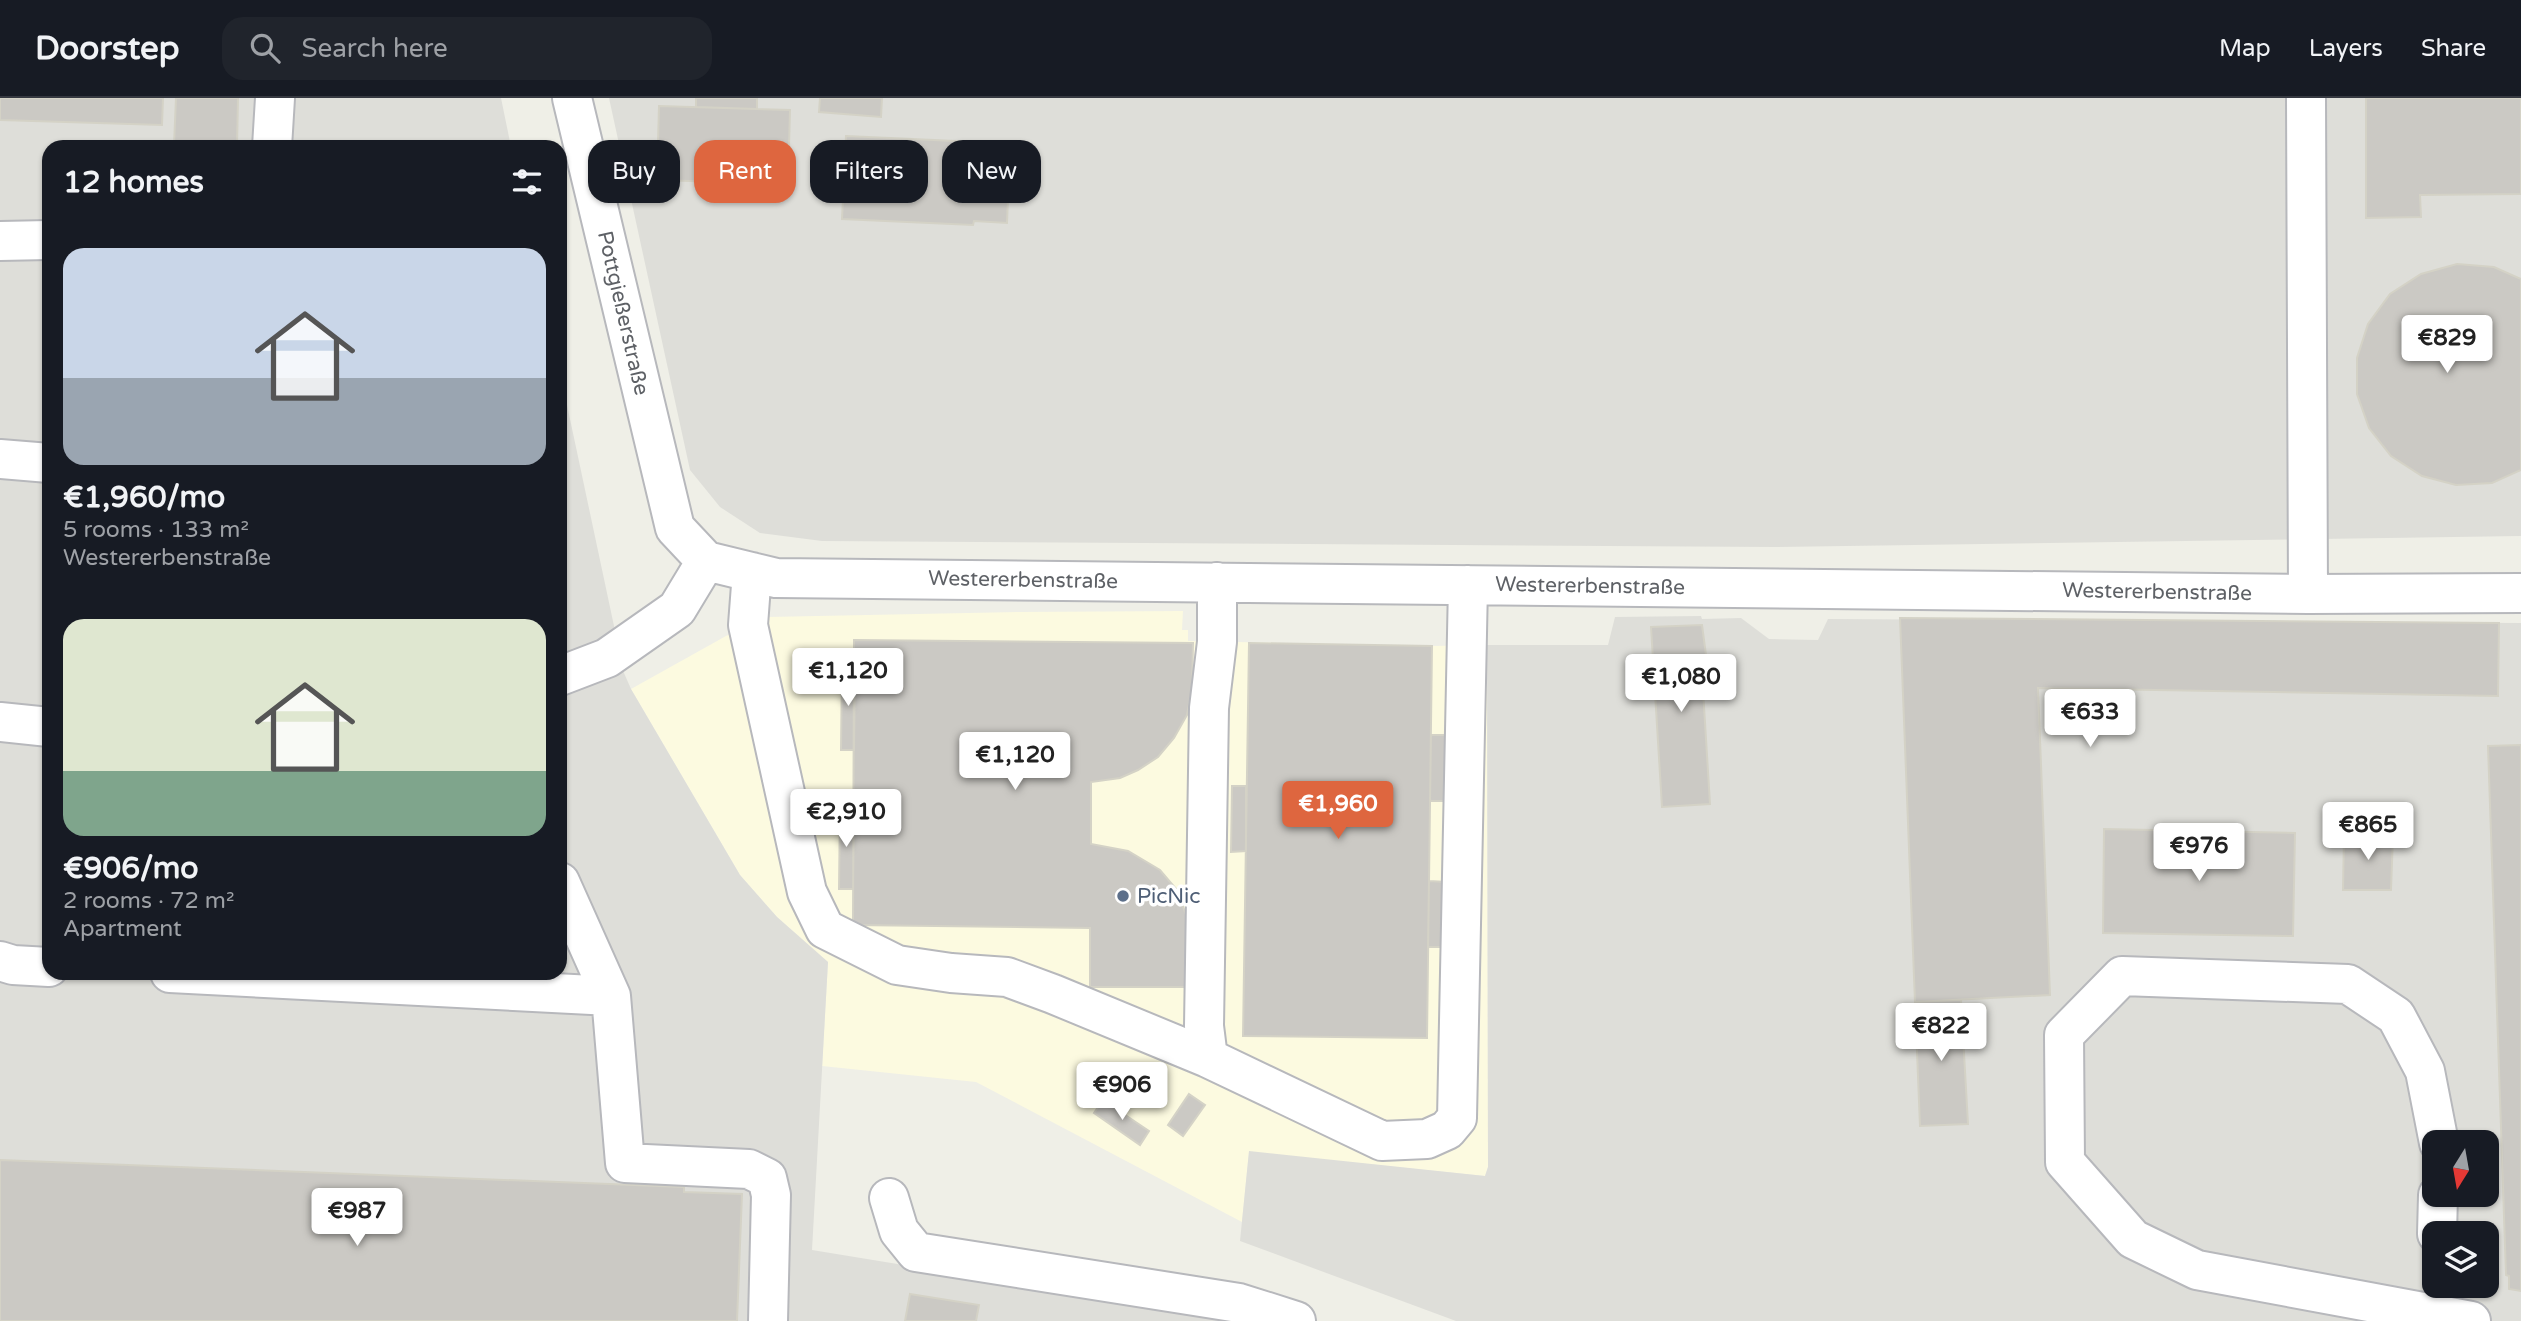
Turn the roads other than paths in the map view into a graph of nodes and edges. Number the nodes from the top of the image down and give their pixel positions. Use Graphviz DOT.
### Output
graph roads {
  1 [pos="275,98"];
  2 [pos="572,98"];
  3 [pos="2306,98"];
  4 [pos="272,140"];
  5 [pos="42,240"];
  6 [pos="0,241"];
  7 [pos="0,459"];
  8 [pos="42,462"];
  9 [pos="706,561"];
  10 [pos="752,572"];
  11 [pos="1217,582"];
  12 [pos="1468,585"];
  13 [pos="2521,593"];
  14 [pos="2308,594"];
  15 [pos="567,673"];
  16 [pos="0,722"];
  17 [pos="42,726"];
  18 [pos="567,897"];
  19 [pos="304,980"];
  20 [pos="611,996"];
  21 [pos="1208,1058"];
  22 [pos="2436,1130"];
  23 [pos="889,1199"];
  24 [pos="2452,1308"];
  25 [pos="768,1321"];
  26 [pos="1296,1321"];
  1 -- 4 [label="street"];
  2 -- 9 [label="street, Pottgießerstraße"];
  3 -- 14 [label="street"];
  5 -- 6 [label="street"];
  7 -- 8 [label="street"];
  9 -- 10 [label="street, Westererbenstraße"];
  9 -- 15 [label="street"];
  10 -- 11 [label="street, Westererbenstraße"];
  10 -- 21 [label="street"];
  11 -- 12 [label="street, Westererbenstraße"];
  11 -- 21 [label="street"];
  12 -- 14 [label="street, Westererbenstraße"];
  12 -- 21 [label="street"];
  13 -- 14 [label="street, Westererbenstraße"];
  16 -- 17 [label="street"];
  18 -- 20 [label="street"];
  19 -- 20 [label="street"];
  20 -- 25 [label="street"];
  22 -- 24 [label="street"];
  23 -- 26 [label="street"];
}
